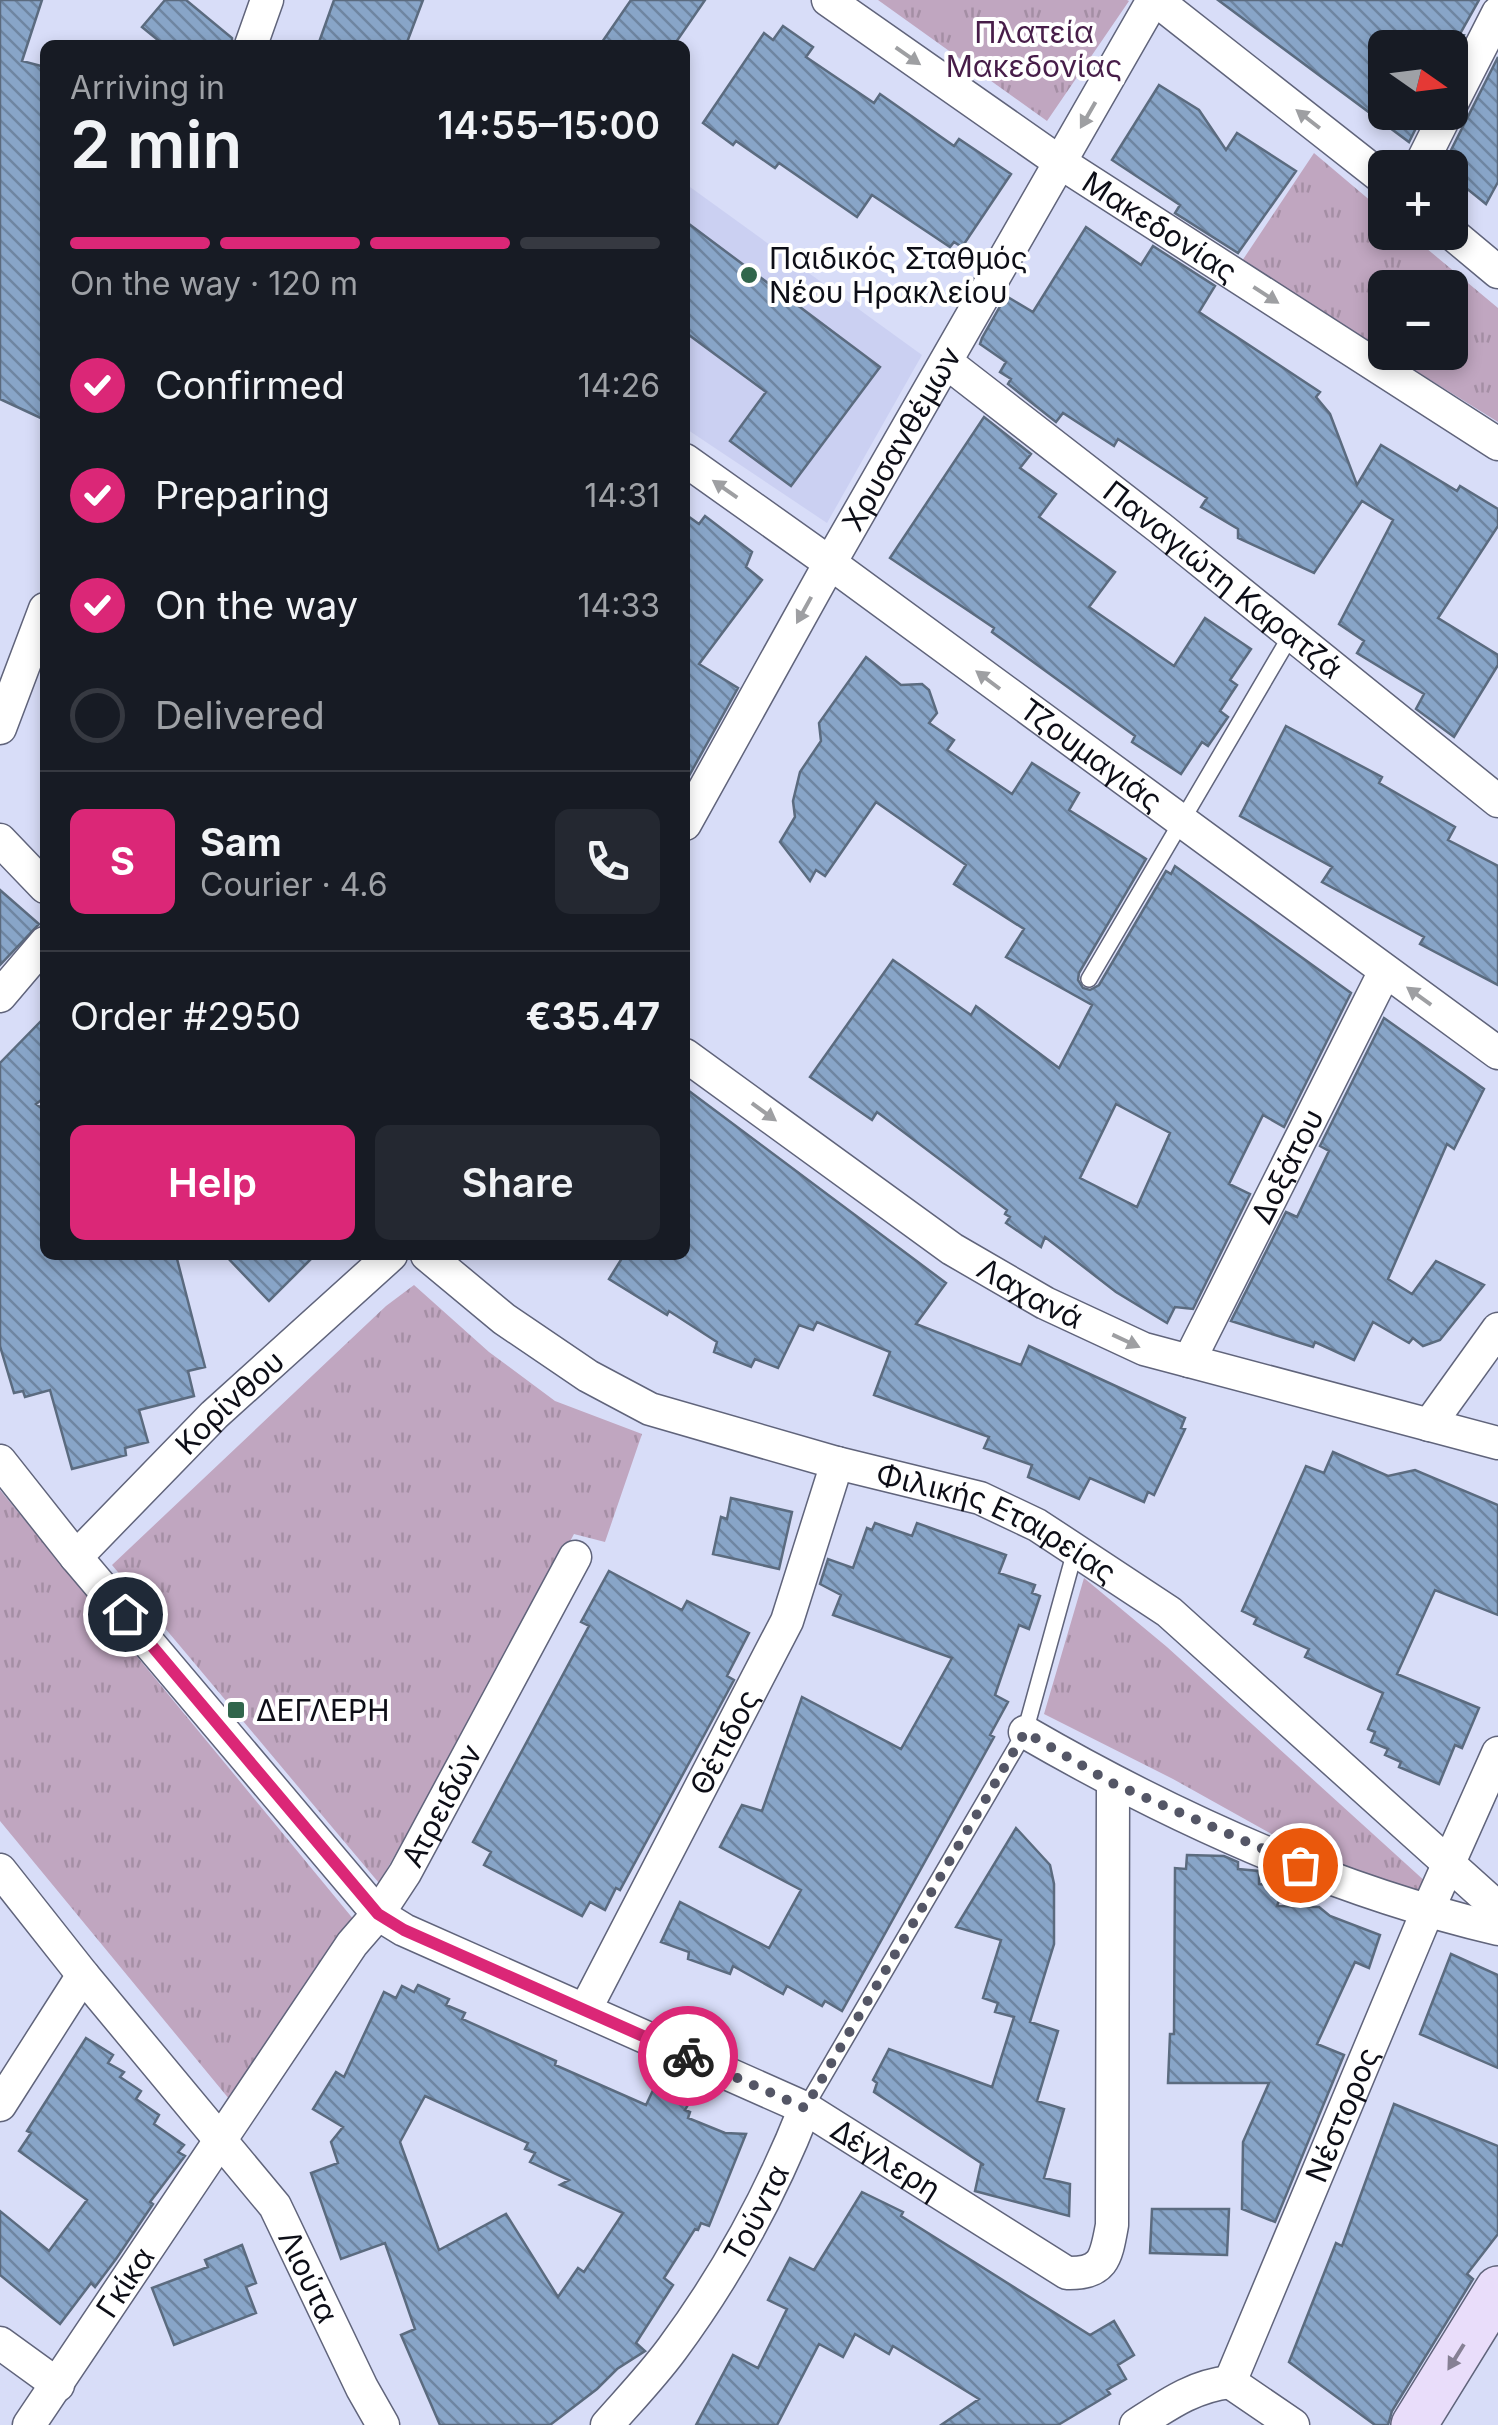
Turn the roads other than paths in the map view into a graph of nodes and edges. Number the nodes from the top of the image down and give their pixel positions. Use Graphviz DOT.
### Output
graph roads {
  1 [pos="267,0"];
  2 [pos="828,0"];
  3 [pos="1155,0"];
  4 [pos="1498,14"];
  5 [pos="253,40"];
  6 [pos="1468,72"];
  7 [pos="1061,163"];
  8 [pos="1368,167"];
  9 [pos="1468,242"];
  10 [pos="1494,257"];
  11 [pos="946,362"];
  12 [pos="1498,444"];
  13 [pos="690,464"];
  14 [pos="830,563"];
  15 [pos="40,621"];
  16 [pos="1292,635"];
  17 [pos="0,728"];
  18 [pos="1498,800"];
  19 [pos="690,815"];
  20 [pos="1180,822"];
  21 [pos="0,840"];
  22 [pos="40,882"];
  23 [pos="40,949"];
  24 [pos="1386,971"];
  25 [pos="1090,979"];
  26 [pos="0,996"];
  27 [pos="1498,1054"];
  28 [pos="690,1059"];
  29 [pos="385,1260"];
  30 [pos="433,1260"];
  31 [pos="1498,1328"];
  32 [pos="1189,1361"];
  33 [pos="1429,1425"];
  34 [pos="1498,1443"];
  35 [pos="0,1462"];
  36 [pos="838,1463"];
  37 [pos="1075,1551"];
  38 [pos="76,1557"];
  39 [pos="575,1557"];
  40 [pos="1025,1732"];
  41 [pos="1498,1753"];
  42 [pos="1112,1783"];
  43 [pos="1448,1864"];
  44 [pos="0,1870"];
  45 [pos="1498,1908"];
  46 [pos="1426,1912"];
  47 [pos="378,1914"];
  48 [pos="1498,1929"];
  49 [pos="83,1976"];
  50 [pos="585,2010"];
  51 [pos="0,2105"];
  52 [pos="805,2108"];
  53 [pos="222,2139"];
  54 [pos="1498,2289"];
  55 [pos="0,2344"];
  56 [pos="1230,2382"];
  57 [pos="58,2385"];
  58 [pos="29,2425"];
  59 [pos="383,2425"];
  60 [pos="608,2425"];
  61 [pos="1136,2425"];
  62 [pos="1293,2425"];
  63 [pos="1414,2425"];
  1 -- 5 [label="street"];
  2 -- 7 [label="street, Μακεδονίας, one-way"];
  3 -- 7 [label="street, Χρυσανθέμων, one-way"];
  8 -- 3 [label="street, one-way"];
  4 -- 6 [label="street"];
  7 -- 11 [label="street, Χρυσανθέμων"];
  7 -- 12 [label="street, Μακεδονίας, one-way"];
  9 -- 10 [label="street"];
  11 -- 14 [label="street, Χρυσανθέμων"];
  11 -- 16 [label="street, Παναγιώτη Καρατζά"];
  14 -- 13 [label="street, Τζουμαγιάς, one-way"];
  14 -- 19 [label="street, Χρυσανθέμων, one-way"];
  20 -- 14 [label="street, Τζουμαγιάς, one-way"];
  15 -- 17 [label="street"];
  16 -- 18 [label="street, Παναγιώτη Καρατζά"];
  16 -- 20 [label="lane"];
  20 -- 24 [label="street, Τζουμαγιάς"];
  20 -- 25 [label="lane"];
  21 -- 22 [label="street"];
  23 -- 26 [label="street"];
  27 -- 24 [label="street, Τζουμαγιάς, one-way"];
  24 -- 32 [label="street, Δοξάτου"];
  28 -- 32 [label="street, Λαχανά, one-way"];
  29 -- 38 [label="street, Κορίνθου"];
  30 -- 36 [label="street, Φιλικής Εταιρείας"];
  31 -- 33 [label="street"];
  32 -- 33 [label="street, Λαχανά"];
  33 -- 34 [label="street, Λαχανά"];
  35 -- 38 [label="street, Δέγλερη"];
  36 -- 37 [label="street, Φιλικής Εταιρείας"];
  36 -- 50 [label="street, Θέτιδος"];
  37 -- 40 [label="lane, Τούντα"];
  37 -- 43 [label="street, Φιλικής Εταιρείας"];
  38 -- 47 [label="street, Δέγλερη"];
  39 -- 47 [label="street, Ατρειδών"];
  40 -- 42 [label="street"];
  40 -- 52 [label="lane, Τούντα"];
  41 -- 43 [label="street, Νέστορος"];
  42 -- 46 [label="street"];
  42 -- 52 [label="street, Δέγλερη"];
  43 -- 45 [label="street, Φιλικής Εταιρείας"];
  43 -- 46 [label="street, Νέστορος"];
  44 -- 49 [label="street, Λιούτα"];
  46 -- 48 [label="street"];
  46 -- 56 [label="street, Νέστορος"];
  47 -- 50 [label="street, Δέγλερη"];
  47 -- 53 [label="street, Ατρειδών"];
  49 -- 51 [label="street"];
  49 -- 53 [label="street, Λιούτα"];
  50 -- 52 [label="street, Δέγλερη"];
  52 -- 60 [label="street, Τούντα"];
  53 -- 57 [label="street, Γκίκα"];
  53 -- 59 [label="street, Λιούτα"];
  54 -- 63 [label="street, one-way"];
  55 -- 57 [label="street"];
  56 -- 61 [label="street"];
  56 -- 62 [label="street"];
  57 -- 58 [label="street, Γκίκα"];
}
